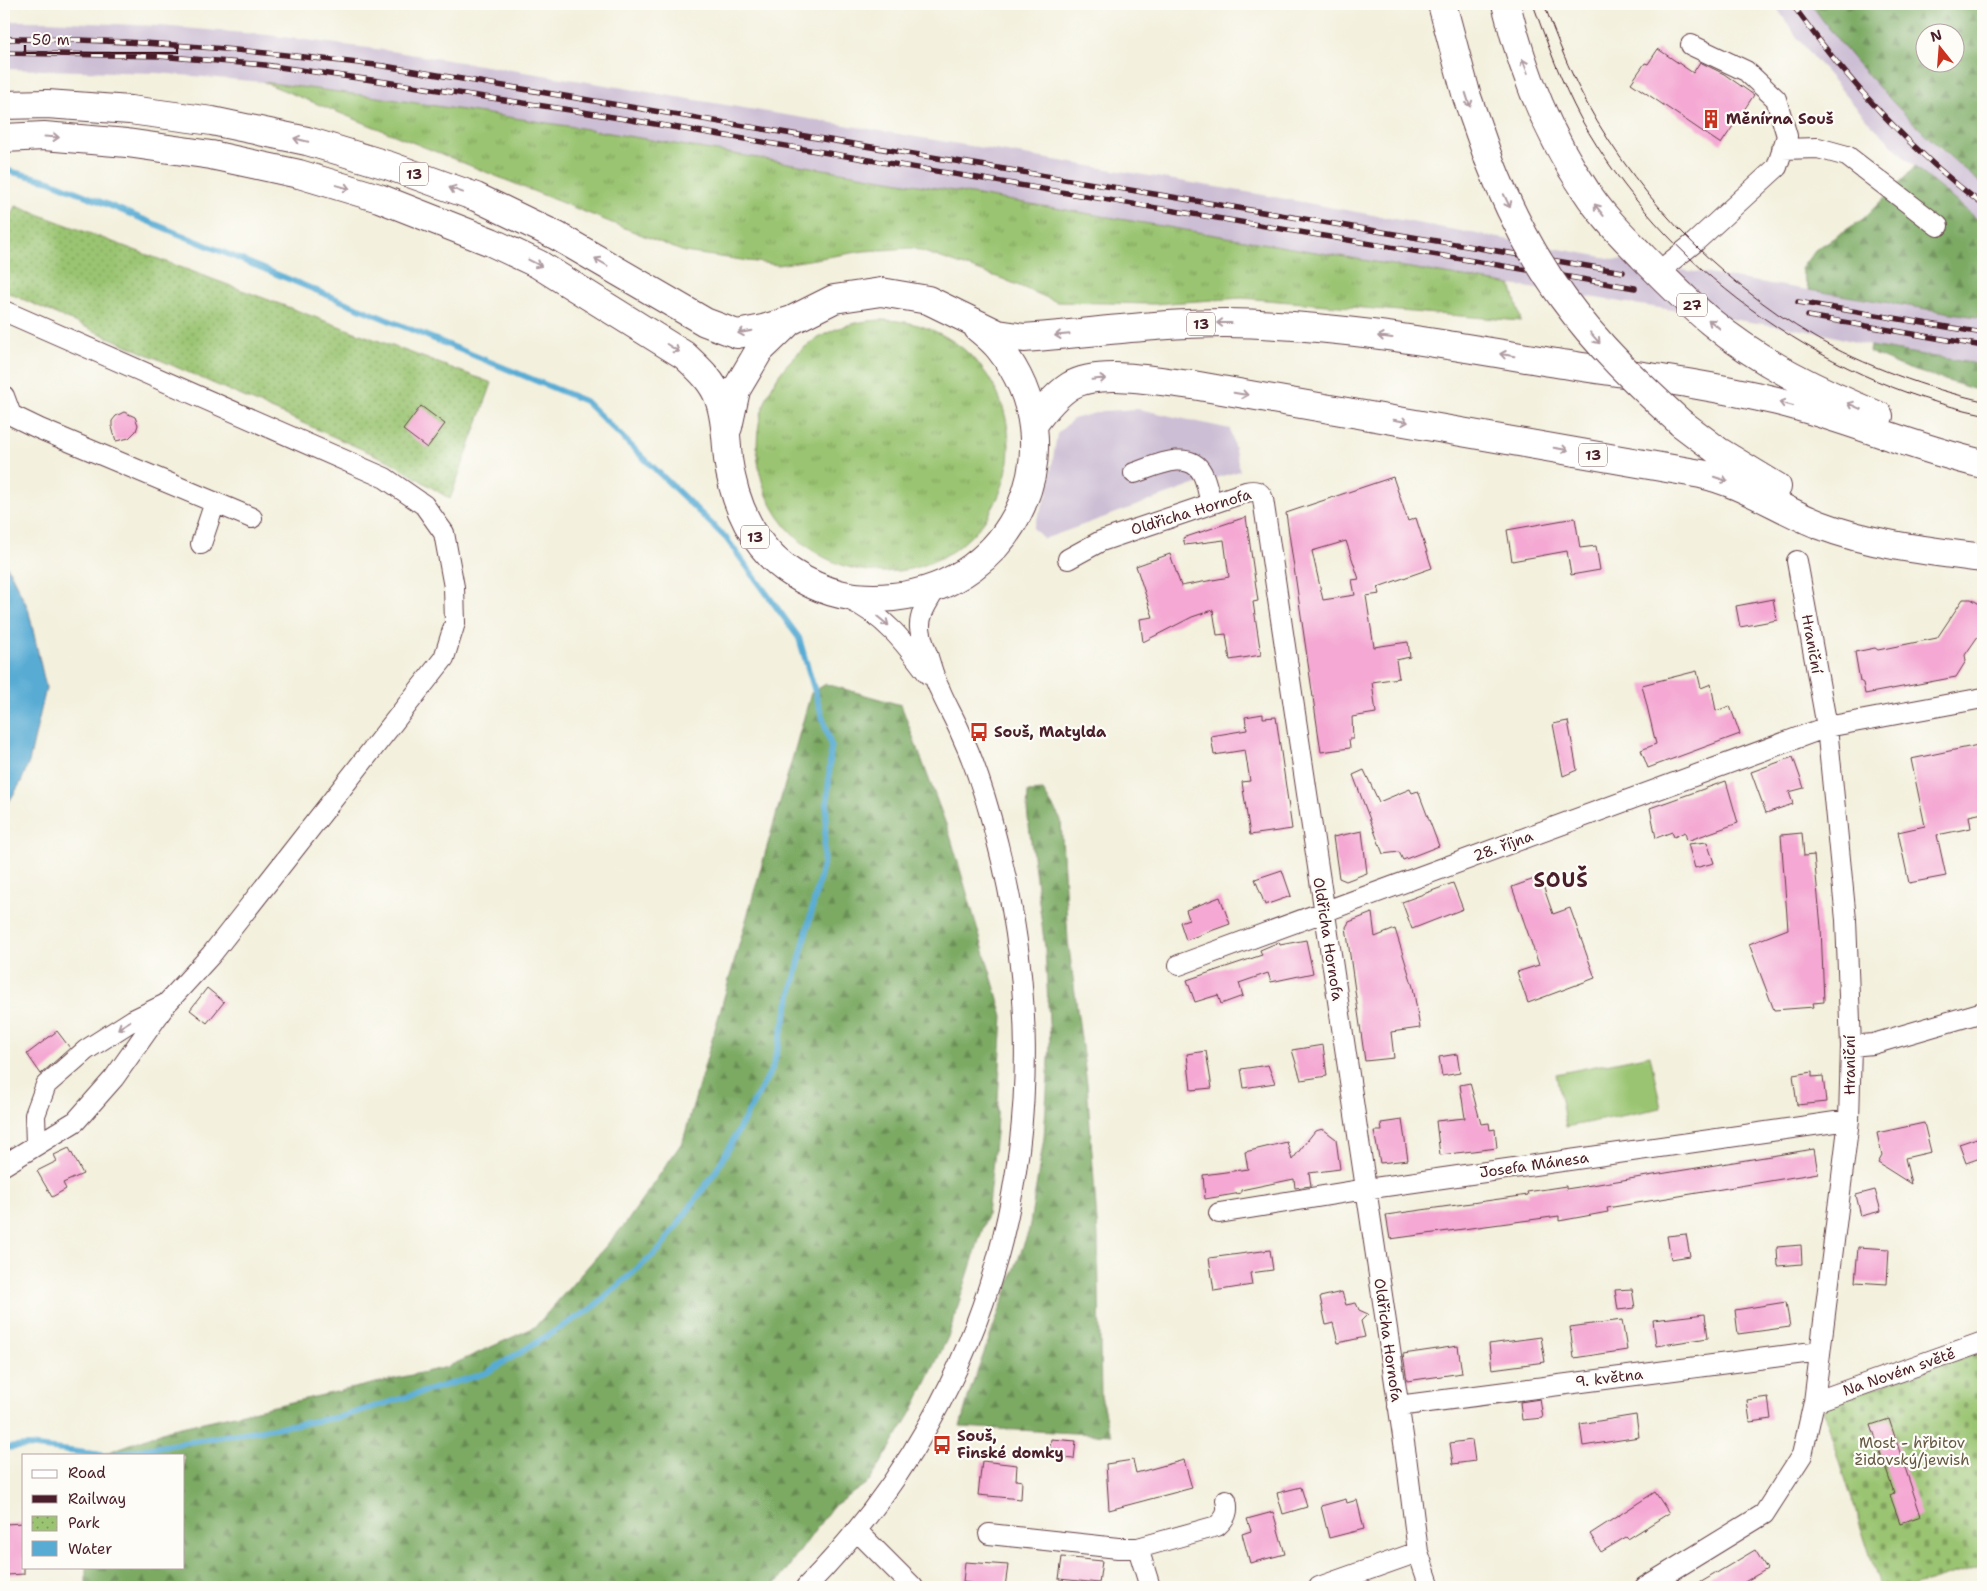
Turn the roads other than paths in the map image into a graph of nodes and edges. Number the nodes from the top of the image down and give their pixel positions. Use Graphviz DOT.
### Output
graph roads {
  1 [pos="1442,4"];
  2 [pos="1506,4"];
  3 [pos="1691,45"];
  4 [pos="4,105"];
  5 [pos="4,138"];
  6 [pos="1782,149"];
  7 [pos="1938,226"];
  8 [pos="1658,272"];
  9 [pos="4,314"];
  10 [pos="792,320"];
  11 [pos="970,321"];
  12 [pos="4,396"];
  13 [pos="1033,425"];
  14 [pos="726,434"];
  15 [pos="1983,449"];
  16 [pos="1983,464"];
  17 [pos="1134,473"];
  18 [pos="216,502"];
  19 [pos="1211,503"];
  20 [pos="252,518"];
  21 [pos="200,544"];
  22 [pos="1983,557"];
  23 [pos="1068,558"];
  24 [pos="1797,561"];
  25 [pos="936,588"];
  26 [pos="842,596"];
  27 [pos="938,687"];
  28 [pos="1983,698"];
  29 [pos="1827,727"];
  30 [pos="1324,912"];
  31 [pos="1179,965"];
  32 [pos="168,1003"];
  33 [pos="1983,1012"];
  34 [pos="1851,1046"];
  35 [pos="1849,1120"];
  36 [pos="36,1145"];
  37 [pos="4,1165"];
  38 [pos="1366,1189"];
  39 [pos="1219,1212"];
  40 [pos="1983,1342"];
  41 [pos="1820,1351"];
  42 [pos="1814,1402"];
  43 [pos="1398,1406"];
  44 [pos="1226,1500"];
  45 [pos="857,1530"];
  46 [pos="989,1534"];
  47 [pos="1138,1548"];
  48 [pos="1418,1552"];
  49 [pos="806,1587"];
  50 [pos="912,1587"];
  51 [pos="1150,1587"];
  52 [pos="1319,1587"];
  53 [pos="1430,1587"];
  54 [pos="1645,1587"];
  1 -- 22 [label="highway, one-way, bridge"];
  8 -- 2 [label="highway, 27, one-way"];
  3 -- 6 [label="street"];
  10 -- 4 [label="highway, 13, one-way"];
  5 -- 14 [label="highway, 13, one-way"];
  6 -- 7 [label="street"];
  6 -- 8 [label="street"];
  15 -- 8 [label="highway, 27, one-way"];
  9 -- 32 [label="street"];
  10 -- 11 [label="highway, 13"];
  10 -- 14 [label="highway"];
  11 -- 13 [label="highway"];
  16 -- 11 [label="highway, 13, one-way"];
  12 -- 18 [label="street"];
  13 -- 22 [label="highway, 13, one-way"];
  13 -- 25 [label="highway, 13"];
  14 -- 26 [label="highway, 13"];
  17 -- 19 [label="street"];
  18 -- 20 [label="street"];
  18 -- 21 [label="street"];
  19 -- 23 [label="street, Oldřicha Hornofa"];
  19 -- 30 [label="street, Oldřicha Hornofa"];
  24 -- 29 [label="street, Hraniční"];
  25 -- 26 [label="highway, 13"];
  25 -- 27 [label="street"];
  26 -- 27 [label="street, one-way"];
  27 -- 45 [label="street"];
  28 -- 29 [label="street"];
  29 -- 30 [label="street, 28. října"];
  29 -- 34 [label="street, Hraniční"];
  30 -- 31 [label="street, 28. října"];
  30 -- 38 [label="street, Oldřicha Hornofa"];
  32 -- 36 [label="street"];
  32 -- 36 [label="street, one-way"];
  33 -- 34 [label="street"];
  34 -- 35 [label="street, Hraniční"];
  35 -- 38 [label="street, Josefa Mánesa"];
  35 -- 41 [label="street, Hraniční"];
  36 -- 37 [label="street"];
  38 -- 39 [label="street, Josefa Mánesa"];
  38 -- 43 [label="street, Oldřicha Hornofa"];
  40 -- 42 [label="street, Na Novém světě"];
  41 -- 42 [label="street, Hraniční"];
  41 -- 43 [label="street, 9. května"];
  42 -- 54 [label="street, Hraniční"];
  43 -- 48 [label="street, Oldřicha Hornofa"];
  44 -- 47 [label="street"];
  45 -- 49 [label="street"];
  45 -- 50 [label="street"];
  46 -- 47 [label="street"];
  47 -- 51 [label="street"];
  48 -- 52 [label="street"];
  48 -- 53 [label="street, Oldřicha Hornofa"];
}
